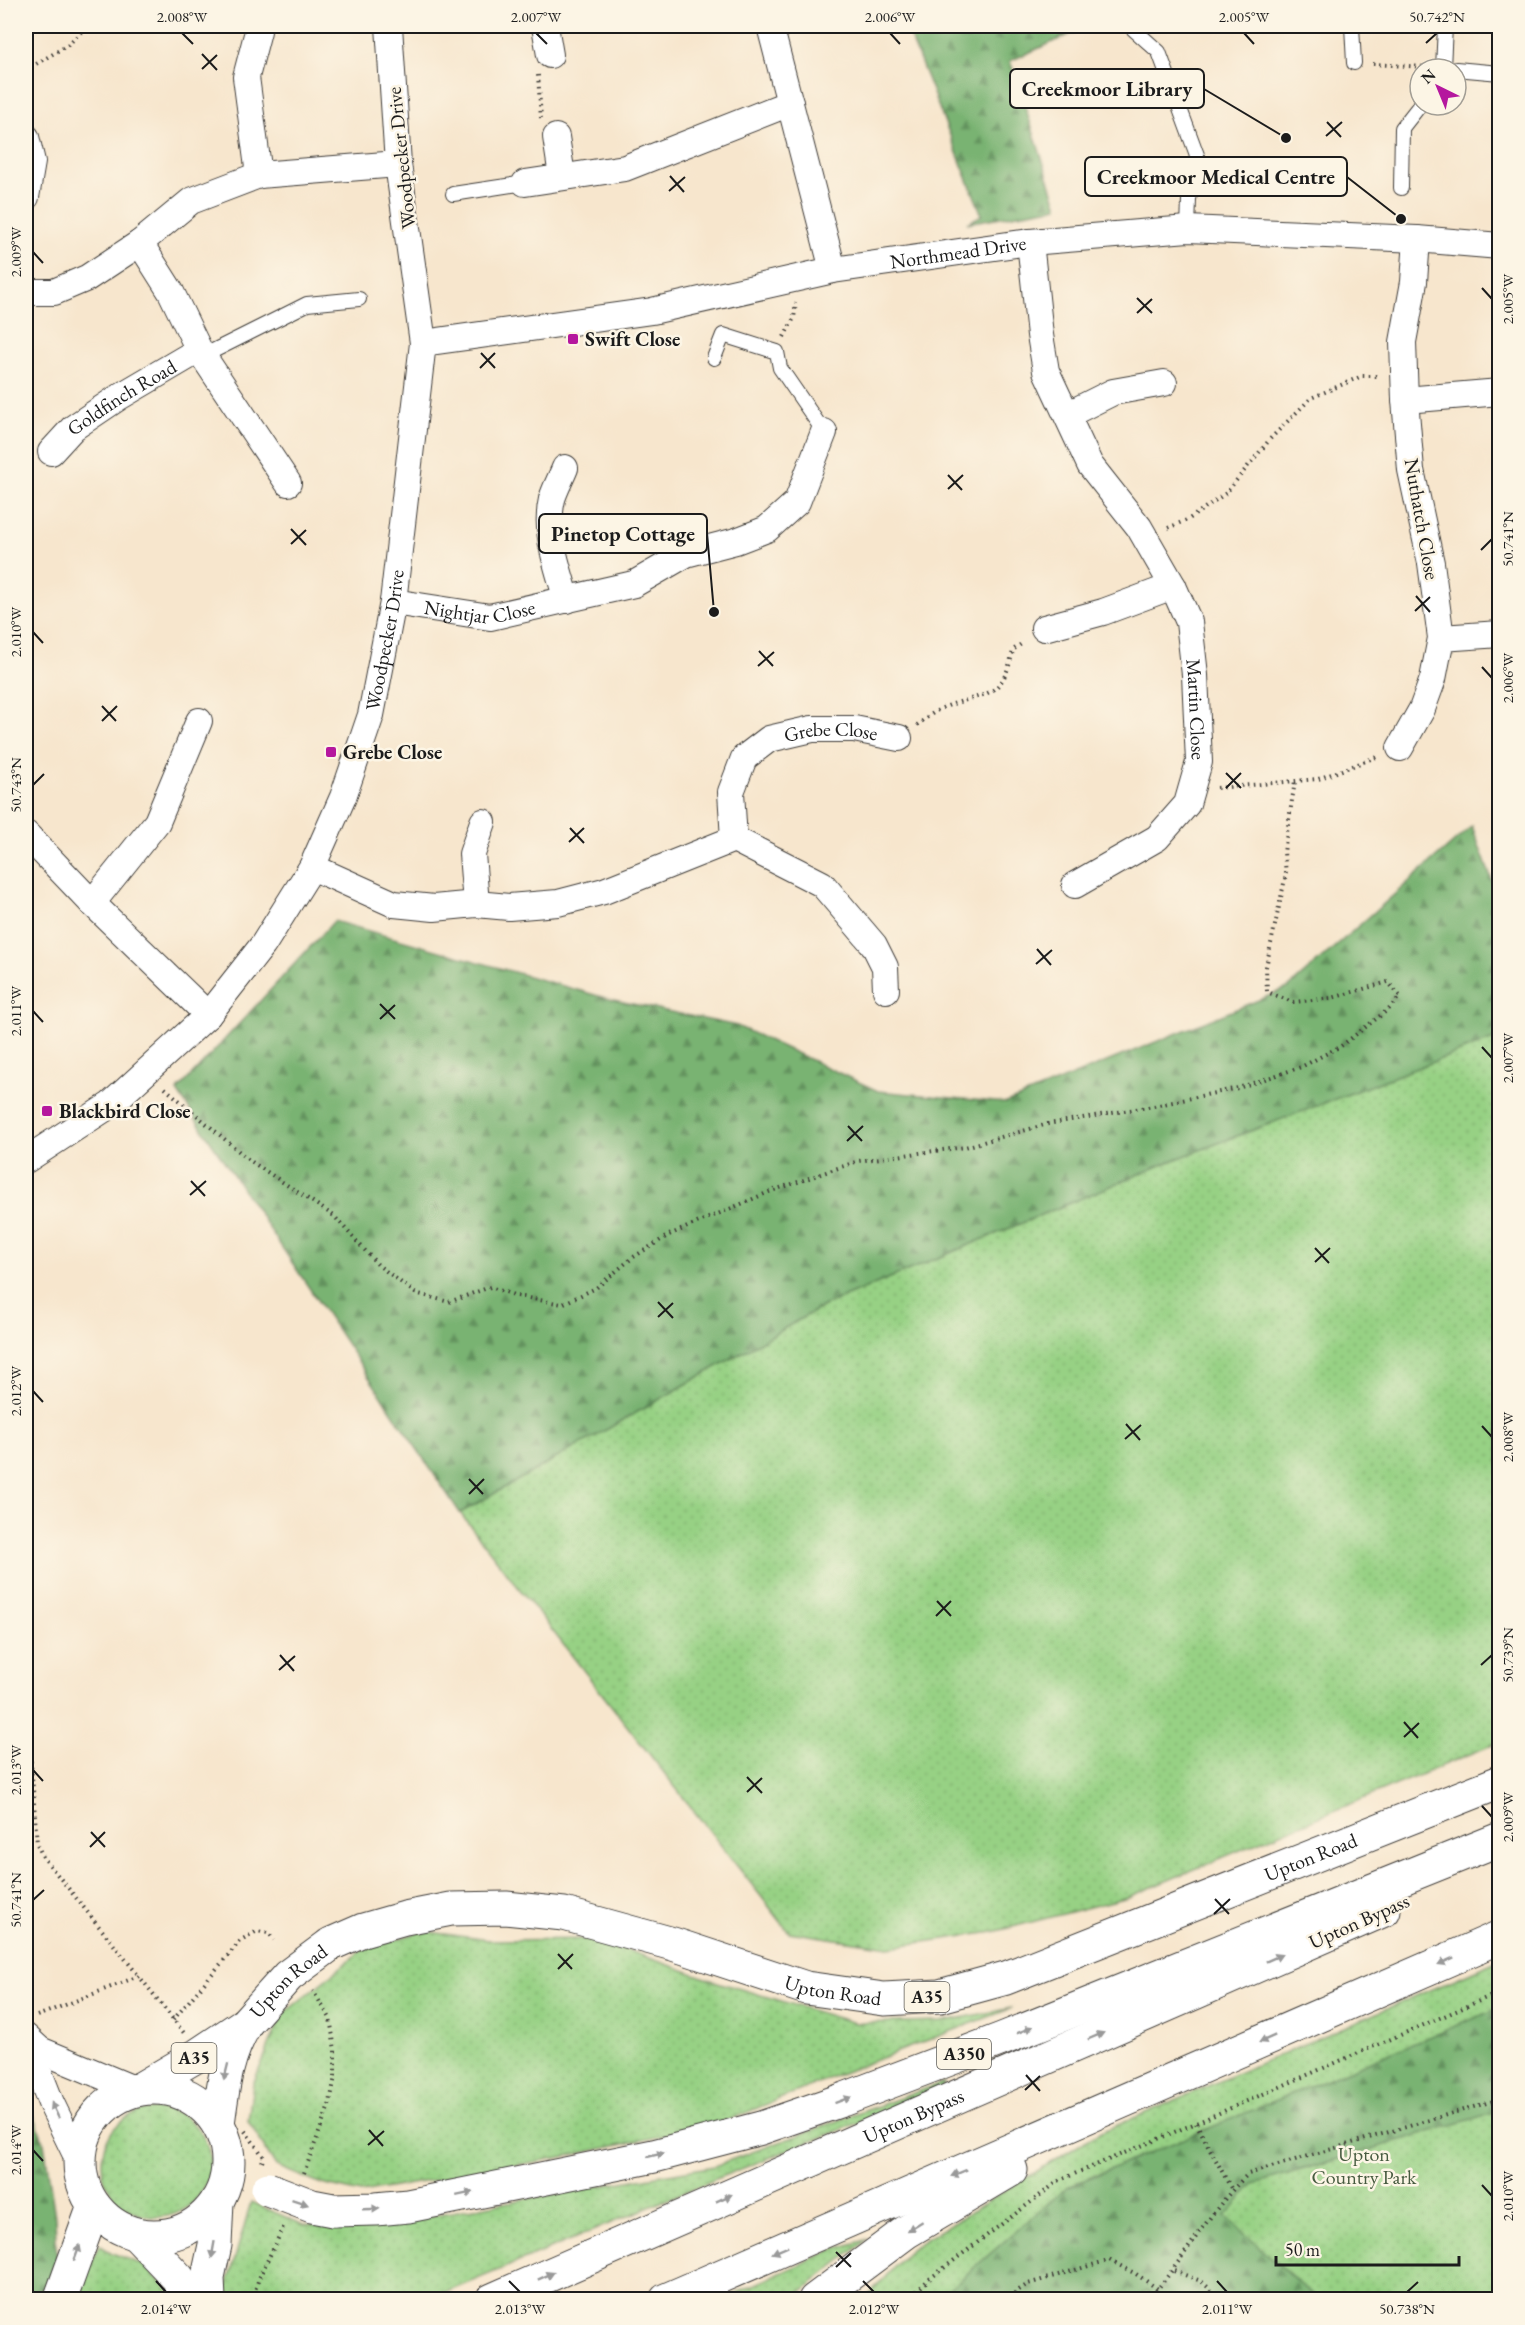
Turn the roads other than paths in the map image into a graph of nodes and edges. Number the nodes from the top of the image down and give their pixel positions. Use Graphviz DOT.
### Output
graph roads {
  1 [pos="389,26"];
  2 [pos="545,26"];
  3 [pos="770,26"];
  4 [pos="1130,26"];
  5 [pos="1352,26"];
  6 [pos="1445,26"];
  7 [pos="258,31"];
  8 [pos="550,54"];
  9 [pos="1444,57"];
  10 [pos="1354,63"];
  11 [pos="1468,70"];
  12 [pos="1500,73"];
  13 [pos="790,103"];
  14 [pos="1411,117"];
  15 [pos="26,137"];
  16 [pos="556,137"];
  17 [pos="398,164"];
  18 [pos="259,175"];
  19 [pos="562,176"];
  20 [pos="525,183"];
  21 [pos="1401,188"];
  22 [pos="453,194"];
  23 [pos="26,197"];
  24 [pos="1188,229"];
  25 [pos="1416,240"];
  26 [pos="1030,242"];
  27 [pos="140,243"];
  28 [pos="1500,246"];
  29 [pos="833,270"];
  30 [pos="26,292"];
  31 [pos="359,299"];
  32 [pos="423,343"];
  33 [pos="201,353"];
  34 [pos="714,358"];
  35 [pos="1164,383"];
  36 [pos="1405,388"];
  37 [pos="1500,392"];
  38 [pos="1067,415"];
  39 [pos="824,432"];
  40 [pos="51,452"];
  41 [pos="564,468"];
  42 [pos="288,483"];
  43 [pos="1173,586"];
  44 [pos="567,600"];
  45 [pos="393,602"];
  46 [pos="1044,628"];
  47 [pos="1500,634"];
  48 [pos="1441,638"];
  49 [pos="199,721"];
  50 [pos="899,738"];
  51 [pos="1400,748"];
  52 [pos="483,822"];
  53 [pos="26,834"];
  54 [pos="734,839"];
  55 [pos="312,867"];
  56 [pos="1075,885"];
  57 [pos="92,903"];
  58 [pos="476,904"];
  59 [pos="886,990"];
  60 [pos="208,1015"];
  61 [pos="26,1160"];
  62 [pos="1500,1782"];
  63 [pos="1500,1839"];
  64 [pos="1500,1860"];
  65 [pos="1500,1937"];
  66 [pos="246,2023"];
  67 [pos="29,2031"];
  68 [pos="1167,2083"];
  69 [pos="138,2090"];
  70 [pos="218,2124"];
  71 [pos="80,2163"];
  72 [pos="228,2166"];
  73 [pos="217,2201"];
  74 [pos="94,2206"];
  75 [pos="136,2234"];
  76 [pos="60,2300"];
  77 [pos="187,2300"];
  78 [pos="209,2300"];
  79 [pos="492,2300"];
  80 [pos="666,2300"];
  81 [pos="815,2300"];
  1 -- 17 [label="street, Woodpecker Drive"];
  2 -- 8 [label="street"];
  3 -- 13 [label="street"];
  4 -- 24 [label="lane"];
  5 -- 10 [label="lane"];
  6 -- 9 [label="lane"];
  7 -- 18 [label="street"];
  11 -- 12 [label="lane"];
  13 -- 19 [label="street"];
  13 -- 29 [label="street"];
  14 -- 21 [label="lane"];
  15 -- 23 [label="street"];
  16 -- 19 [label="street"];
  17 -- 18 [label="street"];
  17 -- 32 [label="street, Woodpecker Drive"];
  18 -- 27 [label="street"];
  19 -- 20 [label="street"];
  20 -- 22 [label="lane"];
  24 -- 25 [label="street, Northmead Drive"];
  24 -- 26 [label="street, Northmead Drive"];
  25 -- 28 [label="street, Northmead Drive"];
  25 -- 36 [label="street, Nuthatch Close"];
  26 -- 29 [label="street, Northmead Drive"];
  26 -- 38 [label="street, Martin Close"];
  27 -- 30 [label="street"];
  27 -- 33 [label="street, Goldfinch Road"];
  29 -- 32 [label="street, Northmead Drive"];
  31 -- 33 [label="lane"];
  32 -- 45 [label="street, Woodpecker Drive"];
  33 -- 40 [label="street, Goldfinch Road"];
  33 -- 42 [label="street, Goldfinch Road"];
  34 -- 39 [label="lane"];
  35 -- 38 [label="street"];
  36 -- 37 [label="street"];
  36 -- 48 [label="street, Nuthatch Close"];
  38 -- 43 [label="street, Martin Close"];
  39 -- 44 [label="street, Nightjar Close"];
  41 -- 44 [label="street, Nightjar Close"];
  43 -- 46 [label="street"];
  43 -- 56 [label="street, Martin Close"];
  44 -- 45 [label="street, Nightjar Close"];
  45 -- 55 [label="street, Woodpecker Drive"];
  47 -- 48 [label="street"];
  48 -- 51 [label="street, Nuthatch Close"];
  49 -- 57 [label="street"];
  50 -- 54 [label="street, Grebe Close"];
  52 -- 58 [label="street"];
  53 -- 57 [label="street"];
  54 -- 58 [label="street"];
  54 -- 59 [label="street"];
  55 -- 58 [label="street"];
  55 -- 60 [label="street, Woodpecker Drive"];
  57 -- 60 [label="street"];
  60 -- 61 [label="street, Woodpecker Drive"];
  62 -- 66 [label="highway, Upton Road / A35, bridge"];
  72 -- 63 [label="highway, A350, one-way, bridge"];
  79 -- 64 [label="highway, Upton Bypass / A350, one-way"];
  65 -- 68 [label="highway, one-way"];
  66 -- 69 [label="highway, Upton Road / A35"];
  66 -- 70 [label="highway, Upton Road / A35, one-way"];
  67 -- 69 [label="street"];
  71 -- 67 [label="street, one-way"];
  68 -- 80 [label="highway, one-way"];
  68 -- 81 [label="highway, one-way"];
  69 -- 70 [label="highway"];
  69 -- 71 [label="highway"];
  70 -- 72 [label="highway"];
  71 -- 74 [label="highway"];
  72 -- 73 [label="highway"];
  73 -- 75 [label="highway"];
  73 -- 78 [label="highway, one-way"];
  74 -- 75 [label="highway"];
  76 -- 74 [label="highway, one-way"];
  75 -- 77 [label="highway"];
}
